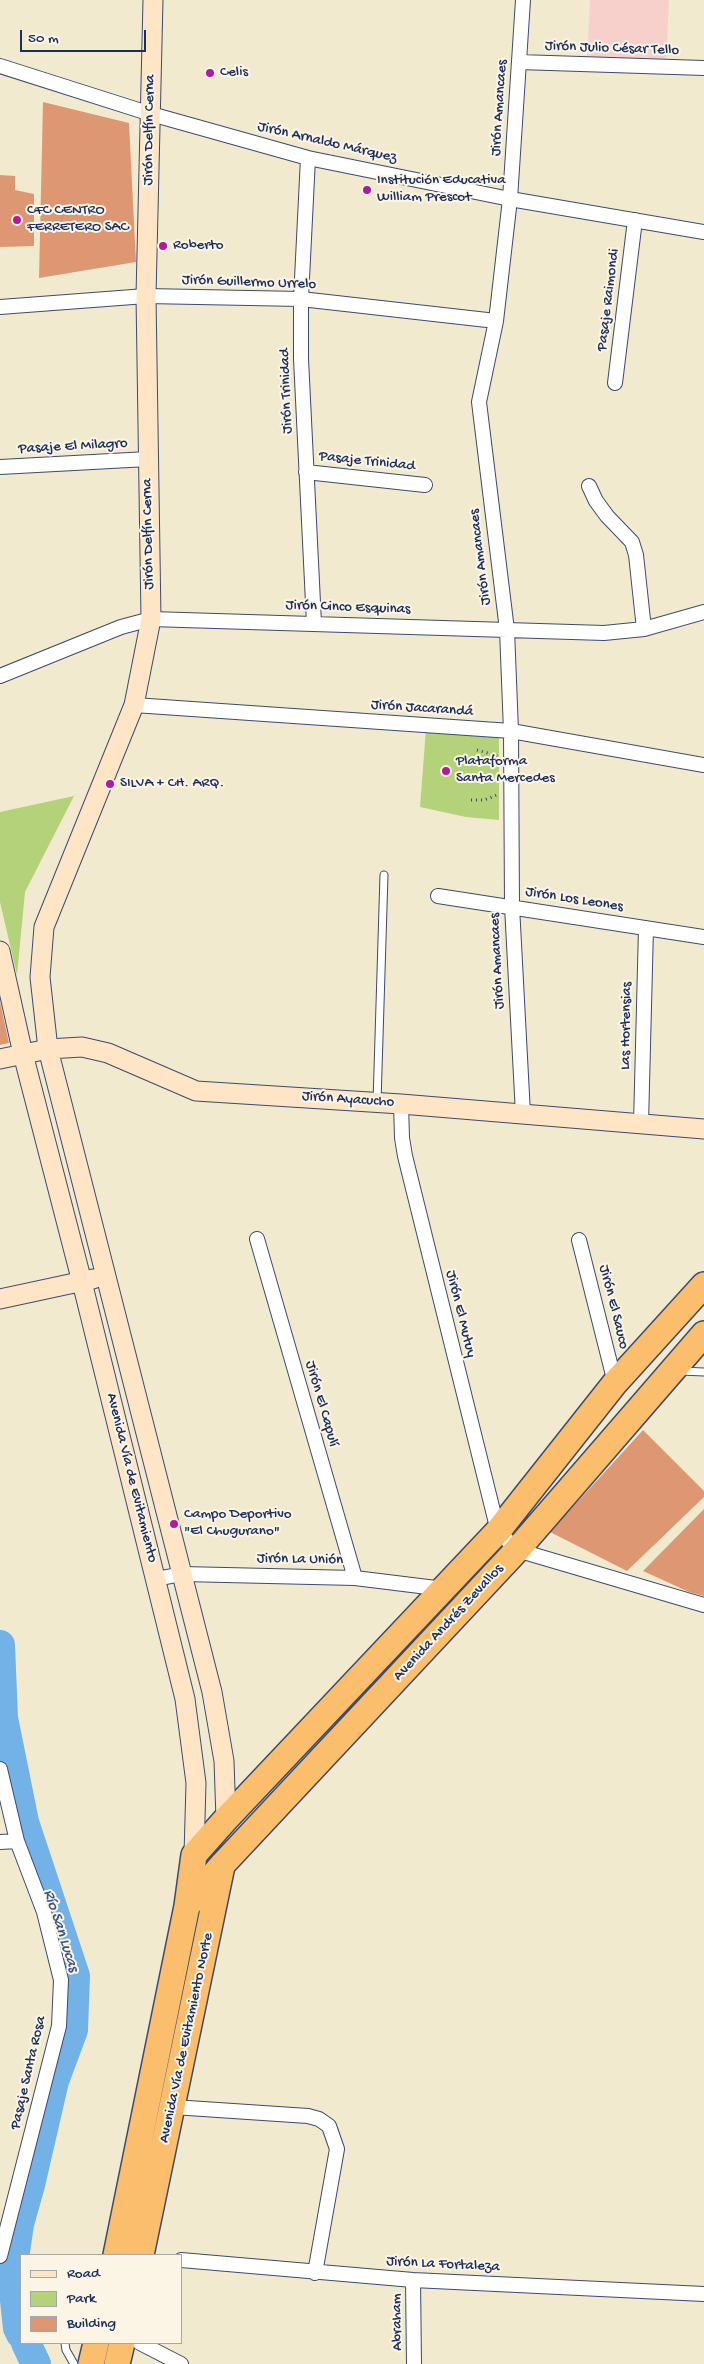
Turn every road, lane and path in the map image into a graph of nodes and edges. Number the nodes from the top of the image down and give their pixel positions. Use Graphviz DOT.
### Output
graph roads {
  1 [pos="153,0"];
  2 [pos="523,0"];
  3 [pos="519,62"];
  4 [pos="0,66"];
  5 [pos="704,68"];
  6 [pos="151,114"];
  7 [pos="308,158"];
  8 [pos="510,199"];
  9 [pos="635,220"];
  10 [pos="704,232"];
  11 [pos="146,296"];
  12 [pos="301,300"];
  13 [pos="0,307"];
  14 [pos="496,321"];
  15 [pos="615,383"];
  16 [pos="148,459"];
  17 [pos="0,466"];
  18 [pos="306,472"];
  19 [pos="425,484"];
  20 [pos="590,486"];
  21 [pos="704,612"];
  22 [pos="151,619"];
  23 [pos="314,623"];
  24 [pos="644,629"];
  25 [pos="506,630"];
  26 [pos="0,676"];
  27 [pos="134,705"];
  28 [pos="511,731"];
  29 [pos="477,750"];
  30 [pos="498,756"];
  31 [pos="704,765"];
  32 [pos="476,775"];
  33 [pos="498,776"];
  34 [pos="497,795"];
  35 [pos="471,800"];
  36 [pos="384,875"];
  37 [pos="438,896"];
  38 [pos="512,906"];
  39 [pos="646,928"];
  40 [pos="704,937"];
  41 [pos="0,951"];
  42 [pos="48,1049"];
  43 [pos="22,1054"];
  44 [pos="0,1059"];
  45 [pos="377,1102"];
  46 [pos="401,1104"];
  47 [pos="523,1114"];
  48 [pos="641,1124"];
  49 [pos="704,1129"];
  50 [pos="257,1239"];
  51 [pos="579,1240"];
  52 [pos="107,1276"];
  53 [pos="82,1282"];
  54 [pos="704,1284"];
  55 [pos="6,1298"];
  56 [pos="704,1334"];
  57 [pos="672,1371"];
  58 [pos="704,1372"];
  59 [pos="615,1383"];
  60 [pos="498,1532"];
  61 [pos="518,1550"];
  62 [pos="182,1574"];
  63 [pos="355,1578"];
  64 [pos="156,1579"];
  65 [pos="444,1589"];
  66 [pos="704,1605"];
  67 [pos="0,1769"];
  68 [pos="226,1819"];
  69 [pos="17,1841"];
  70 [pos="0,1842"];
  71 [pos="194,1855"];
  72 [pos="223,1864"];
  73 [pos="187,1906"];
  74 [pos="173,2107"];
  75 [pos="126,2254"];
  76 [pos="126,2254"];
  77 [pos="0,2256"];
  78 [pos="182,2260"];
  79 [pos="315,2273"];
  80 [pos="413,2280"];
  81 [pos="704,2294"];
  82 [pos="65,2344"];
  83 [pos="96,2344"];
  84 [pos="122,2344"];
  85 [pos="142,2344"];
  86 [pos="74,2364"];
  87 [pos="91,2364"];
  88 [pos="117,2364"];
  89 [pos="181,2364"];
  90 [pos="414,2364"];
  1 -- 6 [label="street, Jirón Delfín Cerna"];
  2 -- 3 [label="street, Jirón Amancaes"];
  3 -- 5 [label="street, Jirón Julio César Tello"];
  3 -- 8 [label="street, Jirón Amancaes"];
  4 -- 6 [label="street, Jirón Arnaldo Márquez"];
  6 -- 7 [label="street, Jirón Arnaldo Márquez"];
  6 -- 11 [label="street, Jirón Delfín Cerna"];
  7 -- 8 [label="street, Jirón Arnaldo Márquez"];
  7 -- 12 [label="street, Jirón Trinidad"];
  8 -- 9 [label="street, Jirón Arnaldo Márquez"];
  8 -- 14 [label="street, Jirón Amancaes"];
  9 -- 10 [label="street, Jirón Arnaldo Márquez"];
  9 -- 15 [label="street, Pasaje Raimondi"];
  11 -- 12 [label="street, Jirón Guillermo Urrelo"];
  11 -- 13 [label="street, Jirón Guillermo Urrelo"];
  11 -- 16 [label="street, Jirón Delfín Cerna"];
  12 -- 14 [label="street, Jirón Guillermo Urrelo"];
  12 -- 18 [label="street, Jirón Trinidad"];
  14 -- 25 [label="street, Jirón Amancaes"];
  16 -- 17 [label="street, Pasaje El Milagro"];
  16 -- 22 [label="street, Jirón Delfín Cerna"];
  18 -- 19 [label="street, Pasaje Trinidad"];
  18 -- 23 [label="street, Jirón Trinidad"];
  20 -- 24 [label="street"];
  21 -- 24 [label="street, Jirón Cinco Esquinas"];
  22 -- 23 [label="street, Jirón Cinco Esquinas"];
  22 -- 26 [label="street, Jirón Cinco Esquinas"];
  22 -- 27 [label="street, Jirón Delfín Cerna"];
  23 -- 25 [label="street, Jirón Cinco Esquinas"];
  24 -- 25 [label="street, Jirón Cinco Esquinas"];
  25 -- 28 [label="street, Jirón Amancaes"];
  27 -- 28 [label="street, Jirón Jacarandá"];
  27 -- 42 [label="street, Jirón Delfín Cerna"];
  28 -- 31 [label="street, Jirón Jacarandá"];
  28 -- 38 [label="street, Jirón Amancaes"];
  29 -- 30 [label="path"];
  32 -- 33 [label="path"];
  34 -- 35 [label="path"];
  36 -- 45 [label="lane"];
  37 -- 38 [label="street, Jirón Los Leones"];
  38 -- 39 [label="street, Jirón Los Leones"];
  38 -- 47 [label="street, Jirón Amancaes"];
  39 -- 40 [label="street, Jirón Los Leones"];
  39 -- 48 [label="street, Las Hortensias"];
  41 -- 43 [label="street, Avenida Vía de Evitamiento"];
  42 -- 43 [label="street, Jirón Ayacucho"];
  42 -- 45 [label="street, Jirón Ayacucho"];
  42 -- 52 [label="street, Avenida Vía de Evitamiento"];
  43 -- 44 [label="street, Jirón Ayacucho"];
  43 -- 53 [label="street, Avenida Vía de Evitamiento"];
  45 -- 46 [label="street, Jirón Ayacucho"];
  46 -- 47 [label="street, Jirón Ayacucho"];
  46 -- 60 [label="street, Jirón El Mutuy"];
  47 -- 48 [label="street, Jirón Ayacucho"];
  48 -- 49 [label="street, Jirón Ayacucho"];
  50 -- 63 [label="street, Jirón El Capulí"];
  51 -- 59 [label="street, Jirón El Sauco"];
  52 -- 53 [label="street"];
  52 -- 62 [label="street, Avenida Vía de Evitamiento"];
  53 -- 55 [label="street"];
  53 -- 64 [label="street, Avenida Vía de Evitamiento"];
  54 -- 59 [label="highway, Avenida Andrés Zevallos"];
  56 -- 57 [label="highway, Avenida Andrés Zevallos"];
  57 -- 58 [label="lane"];
  57 -- 61 [label="highway, Avenida Andrés Zevallos"];
  59 -- 60 [label="highway, Avenida Andrés Zevallos"];
  60 -- 61 [label="street"];
  60 -- 65 [label="highway, Avenida Andrés Zevallos"];
  61 -- 66 [label="street"];
  61 -- 72 [label="highway, Avenida Andrés Zevallos"];
  62 -- 63 [label="street, Jirón La Unión"];
  62 -- 64 [label="street, Jirón La Unión"];
  62 -- 68 [label="street, Avenida Vía de Evitamiento"];
  63 -- 65 [label="street, Jirón La Unión"];
  64 -- 71 [label="street, Avenida Vía de Evitamiento"];
  65 -- 68 [label="highway, Avenida Andrés Zevallos"];
  67 -- 69 [label="street, Pasaje Santa Rosa"];
  68 -- 71 [label="highway, Avenida Andrés Zevallos"];
  68 -- 72 [label="highway, Avenida Vía de Evitamiento Norte"];
  69 -- 70 [label="street"];
  69 -- 77 [label="street, Pasaje Santa Rosa"];
  71 -- 73 [label="highway, Avenida Vía de Evitamiento"];
  72 -- 73 [label="highway, Avenida Andrés Zevallos"];
  72 -- 74 [label="highway, Avenida Vía de Evitamiento Norte"];
  73 -- 75 [label="highway, Avenida Vía de Evitamiento Norte"];
  74 -- 76 [label="highway, Avenida Vía de Evitamiento Norte"];
  74 -- 79 [label="street"];
  78 -- 79 [label="street, Jirón La Fortaleza"];
  79 -- 80 [label="street, Jirón La Fortaleza"];
  80 -- 81 [label="street, Jirón La Fortaleza"];
  80 -- 90 [label="street, Abraham"];
  82 -- 86 [label="lane"];
  83 -- 87 [label="highway"];
  84 -- 88 [label="highway"];
  85 -- 89 [label="street"];
}
